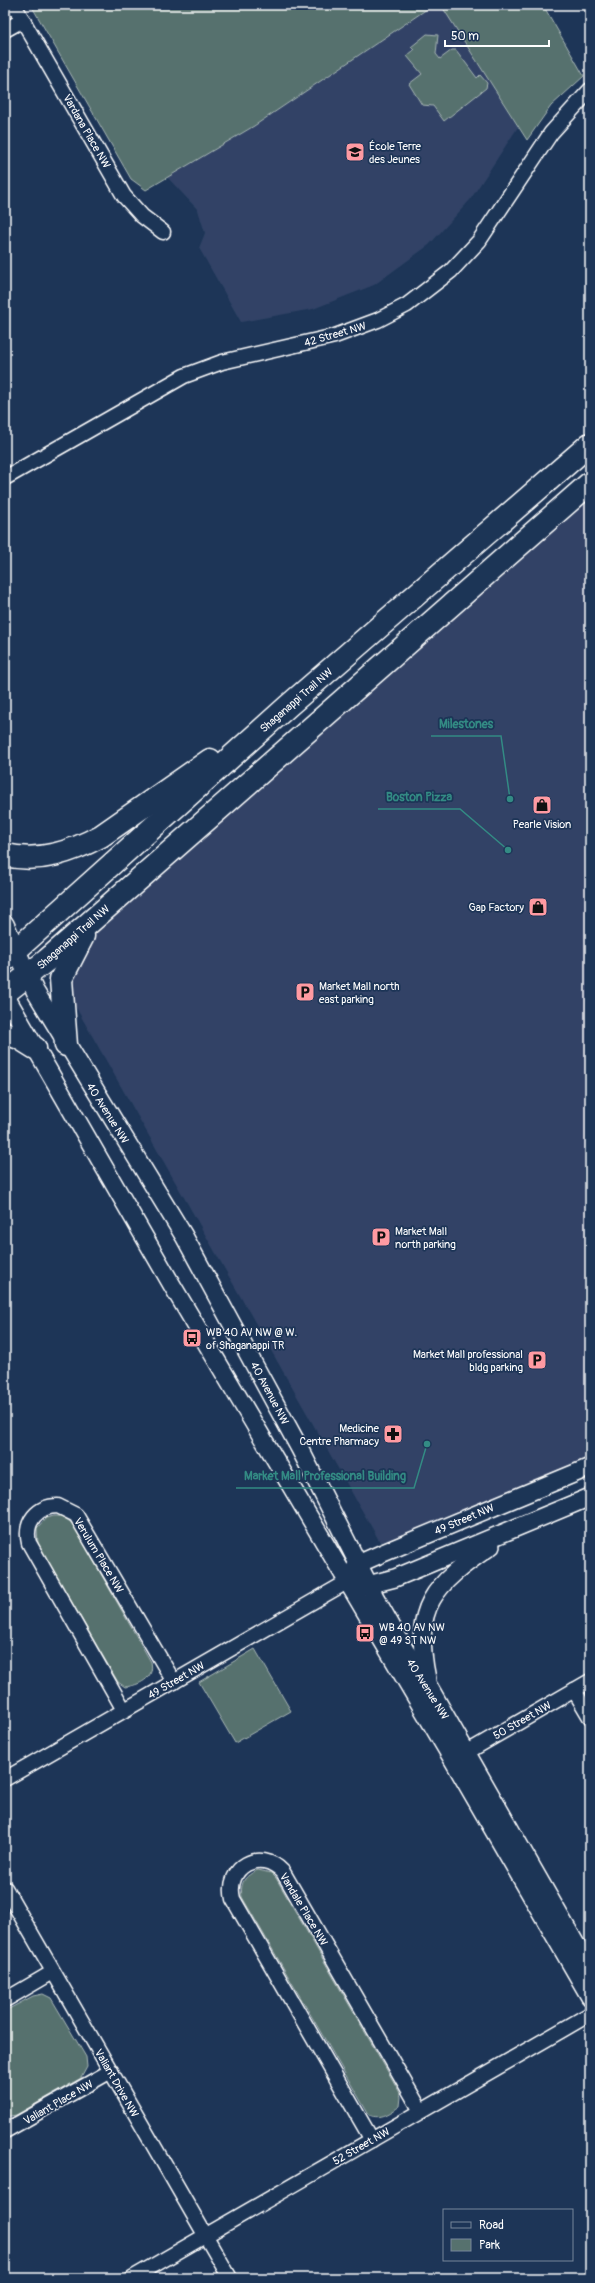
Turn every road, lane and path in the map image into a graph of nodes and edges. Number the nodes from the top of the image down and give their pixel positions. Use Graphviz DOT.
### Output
graph roads {
  1 [pos="14,5"];
  2 [pos="23,20"];
  3 [pos="5,30"];
  4 [pos="590,90"];
  5 [pos="163,232"];
  6 [pos="590,444"];
  7 [pos="5,478"];
  8 [pos="590,483"];
  9 [pos="288,706"];
  10 [pos="5,855"];
  11 [pos="5,924"];
  12 [pos="88,924"];
  13 [pos="11,955"];
  14 [pos="28,975"];
  15 [pos="5,994"];
  16 [pos="5,1033"];
  17 [pos="66,1045"];
  18 [pos="35,1048"];
  19 [pos="590,1467"];
  20 [pos="590,1497"];
  21 [pos="521,1526"];
  22 [pos="358,1564"];
  23 [pos="346,1582"];
  24 [pos="368,1585"];
  25 [pos="590,1681"];
  26 [pos="174,1682"];
  27 [pos="429,1687"];
  28 [pos="574,1690"];
  29 [pos="124,1710"];
  30 [pos="590,1716"];
  31 [pos="460,1756"];
  32 [pos="5,1779"];
  33 [pos="5,1888"];
  34 [pos="590,1969"];
  35 [pos="53,1972"];
  36 [pos="590,1997"];
  37 [pos="5,2000"];
  38 [pos="590,2014"];
  39 [pos="111,2071"];
  40 [pos="422,2111"];
  41 [pos="5,2131"];
  42 [pos="372,2140"];
  43 [pos="205,2236"];
  44 [pos="132,2278"];
  45 [pos="230,2278"];
  1 -- 2 [label="street, Vardana Place NW"];
  2 -- 3 [label="street"];
  2 -- 5 [label="street, Vardana Place NW"];
  4 -- 7 [label="street, 42 Street NW"];
  6 -- 9 [label="main road, Shaganappi Trail NW"];
  8 -- 12 [label="main road, Shaganappi Trail NW"];
  9 -- 10 [label="main road"];
  9 -- 13 [label="main road, Shaganappi Trail NW"];
  11 -- 13 [label="street, 40 Avenue NW"];
  12 -- 14 [label="main road, Shaganappi Trail NW"];
  12 -- 17 [label="main road"];
  13 -- 14 [label="street, 40 Avenue NW"];
  14 -- 15 [label="main road, Shaganappi Trail NW"];
  14 -- 17 [label="street, 40 Avenue NW"];
  15 -- 18 [label="street, 40 Avenue NW"];
  16 -- 18 [label="main road"];
  17 -- 22 [label="street, 40 Avenue NW"];
  18 -- 23 [label="street, 40 Avenue NW"];
  19 -- 22 [label="street, 49 Street NW"];
  20 -- 21 [label="street"];
  21 -- 24 [label="street"];
  21 -- 27 [label="street"];
  22 -- 23 [label="street, 49 Street NW"];
  22 -- 24 [label="street, 40 Avenue NW"];
  23 -- 24 [label="street"];
  23 -- 26 [label="street, 49 Street NW"];
  23 -- 31 [label="street, 40 Avenue NW"];
  24 -- 27 [label="street, 40 Avenue NW"];
  25 -- 28 [label="street, 50 Street NW"];
  26 -- 29 [label="street, 49 Street NW"];
  26 -- 29 [label="street, Verulum Place NW"];
  27 -- 31 [label="street, 40 Avenue NW"];
  28 -- 30 [label="street"];
  28 -- 31 [label="street, 50 Street NW"];
  29 -- 32 [label="street, 49 Street NW"];
  31 -- 34 [label="street, 40 Avenue NW"];
  31 -- 36 [label="street, 40 Avenue NW"];
  33 -- 35 [label="street, Valiant Drive NW"];
  35 -- 37 [label="street"];
  35 -- 39 [label="street, Valiant Drive NW"];
  38 -- 40 [label="street, 52 Street NW"];
  39 -- 41 [label="street, Valiant Place NW"];
  39 -- 43 [label="street, Valiant Drive NW"];
  40 -- 42 [label="street, 52 Street NW"];
  40 -- 42 [label="street, Vandale Place NW"];
  42 -- 43 [label="street, 52 Street NW"];
  43 -- 44 [label="street, 52 Street NW"];
  43 -- 45 [label="street, Valiant Drive NW"];
}
